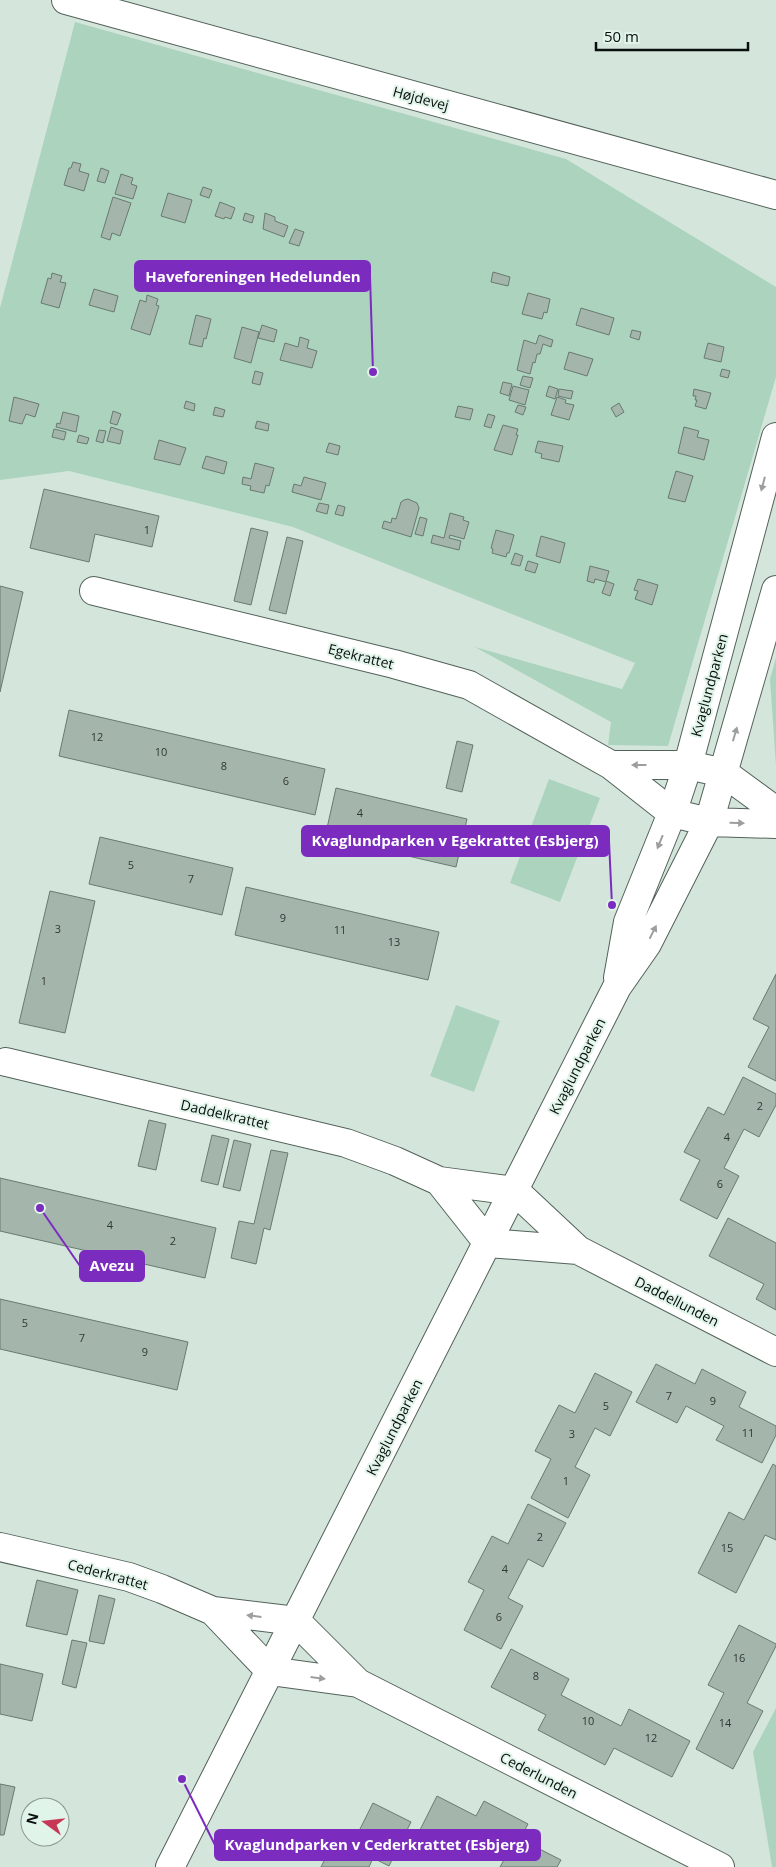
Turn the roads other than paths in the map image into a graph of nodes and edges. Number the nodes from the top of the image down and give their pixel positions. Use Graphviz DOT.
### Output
graph roads {
  1 [pos="66,0"];
  2 [pos="776,195"];
  3 [pos="776,437"];
  4 [pos="776,590"];
  5 [pos="94,592"];
  6 [pos="611,765"];
  7 [pos="688,765"];
  8 [pos="724,773"];
  9 [pos="776,812"];
  10 [pos="672,813"];
  11 [pos="709,822"];
  12 [pos="776,824"];
  13 [pos="617,987"];
  14 [pos="6,1062"];
  15 [pos="439,1182"];
  16 [pos="515,1191"];
  17 [pos="488,1243"];
  18 [pos="578,1250"];
  19 [pos="776,1352"];
  20 [pos="0,1547"];
  21 [pos="213,1611"];
  22 [pos="296,1621"];
  23 [pos="270,1671"];
  24 [pos="358,1683"];
  25 [pos="170,1867"];
  26 [pos="720,1867"];
  1 -- 2 [label="street, Højdevej"];
  3 -- 7 [label="street, Kvaglundparken, one-way"];
  8 -- 4 [label="street, Kvaglundparken, one-way"];
  5 -- 6 [label="street, Egekrattet"];
  7 -- 6 [label="street, Egekrattet, one-way"];
  6 -- 10 [label="street, Egekrattet"];
  7 -- 8 [label="street, Egekrattet"];
  7 -- 10 [label="street, Kvaglundparken"];
  8 -- 9 [label="street"];
  8 -- 11 [label="street, Kvaglundparken"];
  10 -- 11 [label="street"];
  10 -- 13 [label="street, Kvaglundparken, one-way"];
  11 -- 12 [label="street, one-way"];
  13 -- 11 [label="street, Kvaglundparken, one-way"];
  13 -- 16 [label="street, Kvaglundparken"];
  14 -- 15 [label="street, Daddelkrattet"];
  15 -- 16 [label="street, Daddelkrattet"];
  15 -- 17 [label="street, Daddelkrattet"];
  16 -- 17 [label="street, Kvaglundparken"];
  16 -- 18 [label="street, Daddellunden"];
  17 -- 18 [label="street, Daddellunden"];
  17 -- 22 [label="street, Kvaglundparken"];
  18 -- 19 [label="street, Daddellunden"];
  20 -- 21 [label="street, Cederkrattet"];
  22 -- 21 [label="street, Cederkrattet, one-way"];
  21 -- 23 [label="street, Cederkrattet"];
  22 -- 23 [label="street, Kvaglundparken"];
  22 -- 24 [label="street, Cederlunden"];
  23 -- 24 [label="street, Cederlunden, one-way"];
  23 -- 25 [label="street, Kvaglundparken"];
  24 -- 26 [label="street, Cederlunden"];
}
